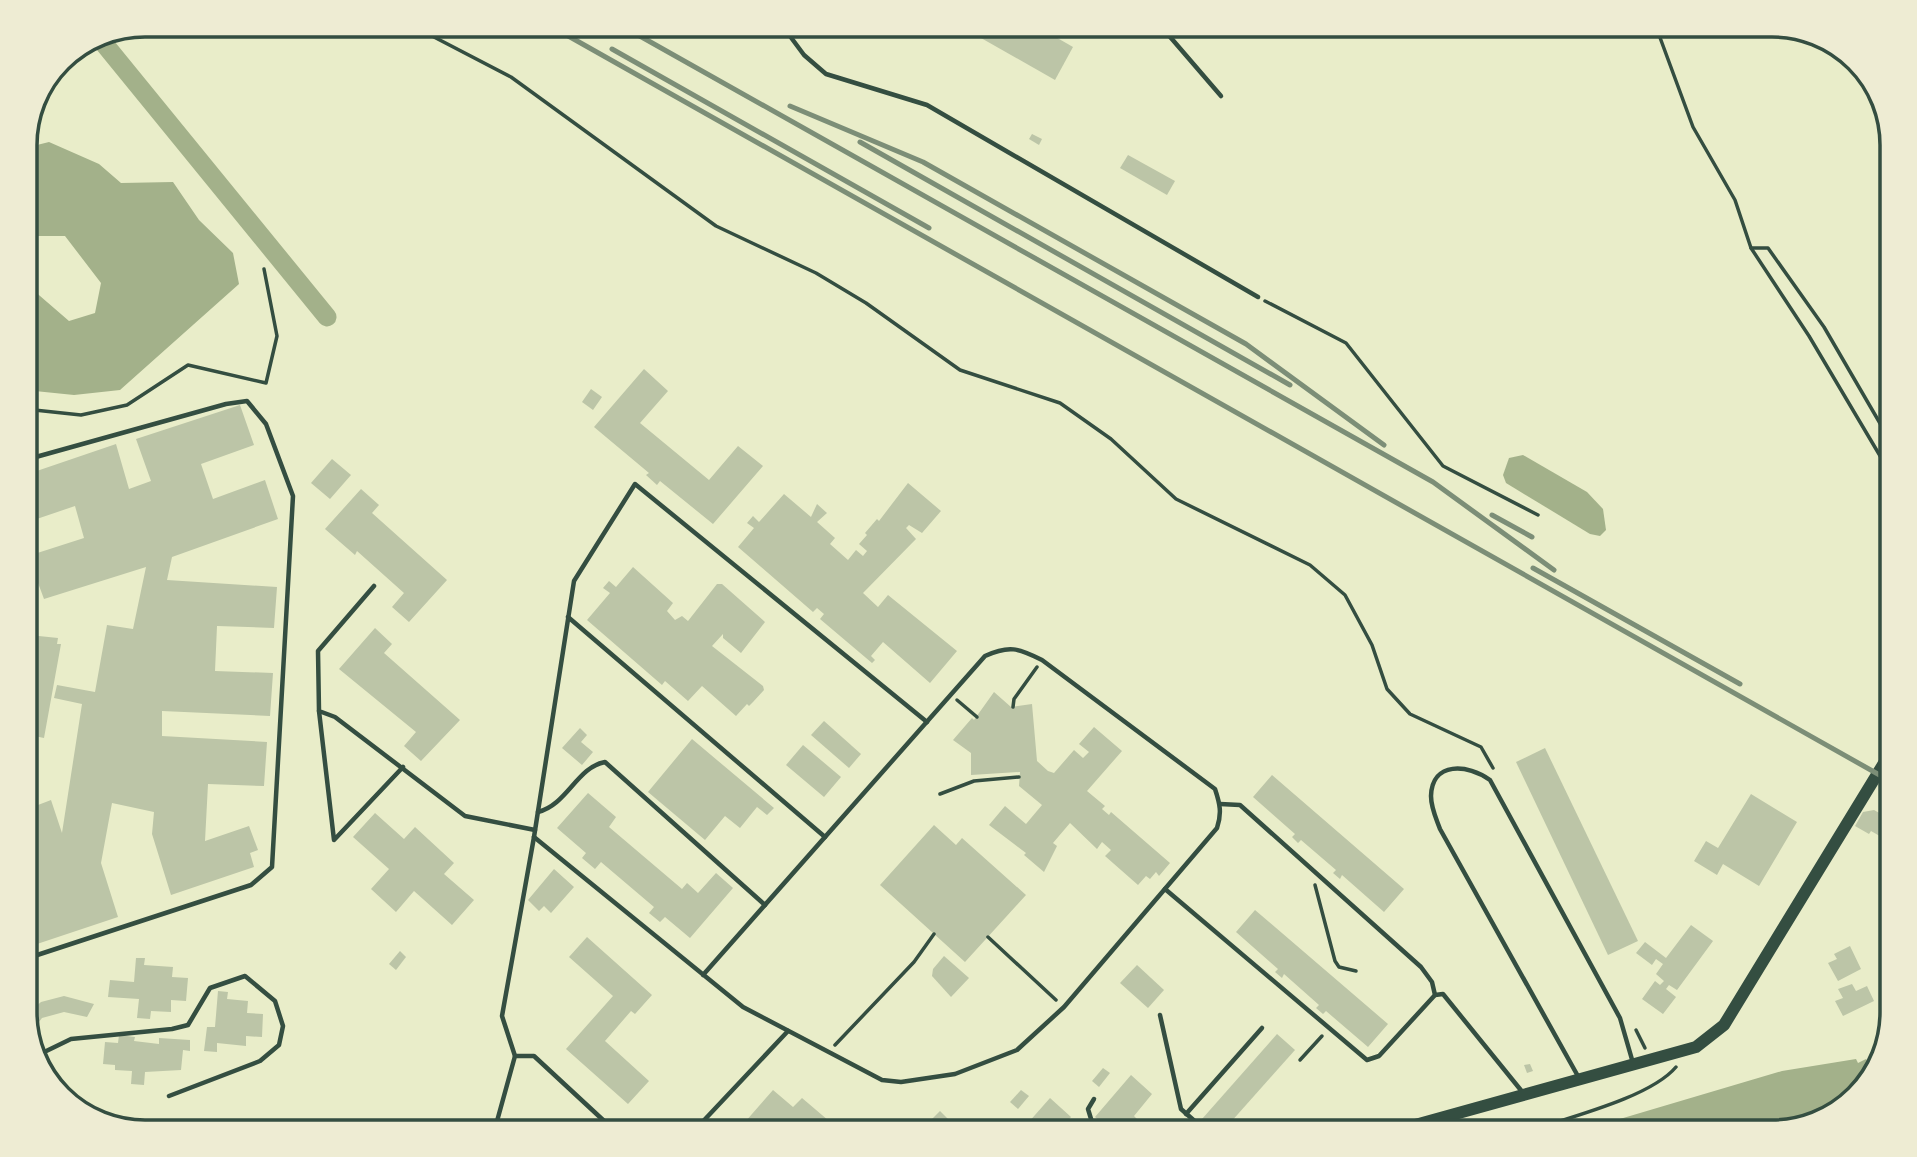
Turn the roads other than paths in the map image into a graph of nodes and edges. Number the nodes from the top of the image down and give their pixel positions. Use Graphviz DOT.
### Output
graph roads {
  1 [pos="791,37"];
  2 [pos="1170,37"];
  3 [pos="1221,96"];
  4 [pos="1258,297"];
  5 [pos="37,457"];
  6 [pos="374,586"];
  7 [pos="568,617"];
  8 [pos="319,712"];
  9 [pos="927,722"];
  10 [pos="403,767"];
  11 [pos="1880,770"];
  12 [pos="1220,804"];
  13 [pos="538,812"];
  14 [pos="535,830"];
  15 [pos="534,837"];
  16 [pos="825,837"];
  17 [pos="1165,889"];
  18 [pos="765,905"];
  19 [pos="37,955"];
  20 [pos="703,975"];
  21 [pos="1435,995"];
  22 [pos="1160,1015"];
  23 [pos="1262,1028"];
  24 [pos="788,1031"];
  25 [pos="45,1052"];
  26 [pos="515,1056"];
  27 [pos="1633,1064"];
  28 [pos="1579,1079"];
  29 [pos="1524,1094"];
  30 [pos="169,1096"];
  31 [pos="1094,1099"];
  32 [pos="1186,1114"];
  33 [pos="497,1120"];
  34 [pos="603,1120"];
  35 [pos="704,1120"];
  36 [pos="1088,1120"];
  37 [pos="1193,1120"];
  38 [pos="1432,1120"];
  1 -- 4 [label="lane"];
  2 -- 3 [label="lane"];
  5 -- 19 [label="lane"];
  6 -- 8 [label="lane"];
  7 -- 9 [label="lane"];
  7 -- 13 [label="lane"];
  7 -- 16 [label="lane"];
  8 -- 10 [label="lane"];
  8 -- 10 [label="lane"];
  9 -- 12 [label="lane"];
  9 -- 16 [label="lane"];
  10 -- 14 [label="lane"];
  11 -- 27 [label="street"];
  12 -- 17 [label="lane"];
  12 -- 21 [label="lane"];
  13 -- 14 [label="lane"];
  13 -- 18 [label="lane"];
  14 -- 15 [label="lane"];
  15 -- 20 [label="lane"];
  15 -- 26 [label="lane"];
  16 -- 18 [label="lane"];
  17 -- 21 [label="lane"];
  17 -- 24 [label="lane"];
  18 -- 20 [label="lane"];
  20 -- 24 [label="lane"];
  21 -- 29 [label="lane"];
  22 -- 32 [label="lane"];
  23 -- 32 [label="lane"];
  24 -- 35 [label="lane"];
  25 -- 30 [label="lane"];
  26 -- 33 [label="lane"];
  26 -- 34 [label="lane"];
  27 -- 28 [label="street"];
  27 -- 28 [label="lane"];
  28 -- 29 [label="street"];
  29 -- 38 [label="street"];
  31 -- 36 [label="lane"];
  32 -- 37 [label="lane"];
}
